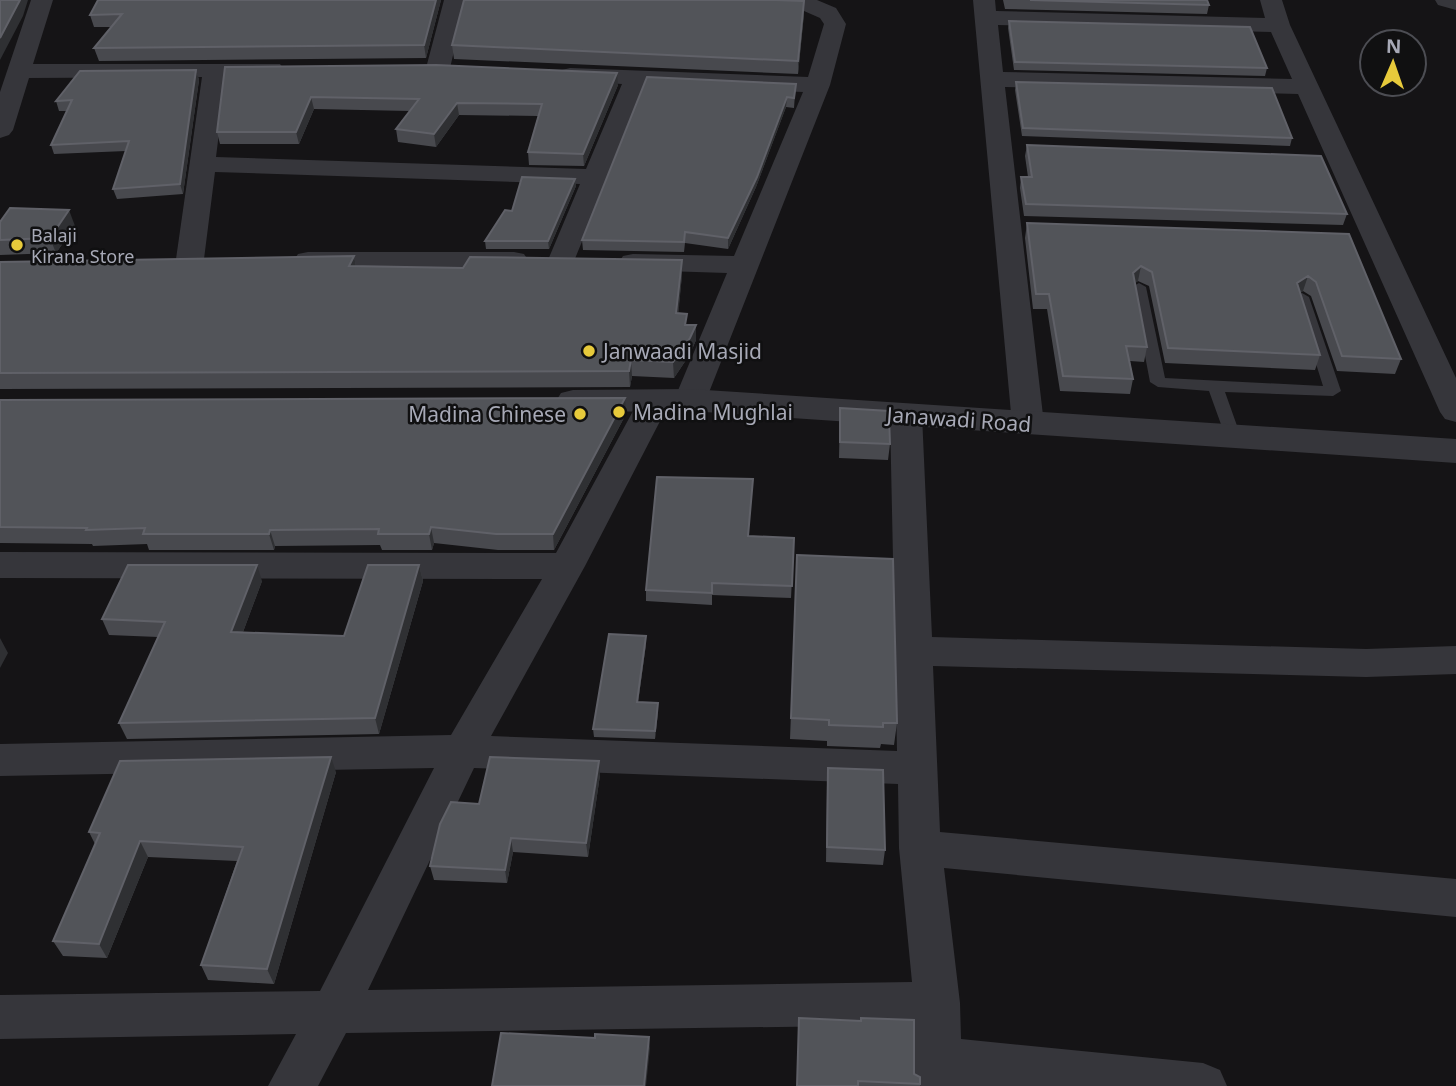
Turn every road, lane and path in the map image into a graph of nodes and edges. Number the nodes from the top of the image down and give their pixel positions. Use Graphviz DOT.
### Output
graph roads {
  1 [pos="43,0"];
  2 [pos="455,0"];
  3 [pos="692,0"];
  4 [pos="1446,0"];
  5 [pos="807,2"];
  6 [pos="1456,3"];
  7 [pos="985,9"];
  8 [pos="1275,12"];
  9 [pos="410,68"];
  10 [pos="438,68"];
  11 [pos="299,69"];
  12 [pos="464,69"];
  13 [pos="215,70"];
  14 [pos="20,71"];
  15 [pos="544,74"];
  16 [pos="636,79"];
  17 [pos="992,79"];
  18 [pos="818,85"];
  19 [pos="1307,87"];
  20 [pos="3,115"];
  21 [pos="999,145"];
  22 [pos="1027,146"];
  23 [pos="1313,157"];
  24 [pos="1340,158"];
  25 [pos="202,164"];
  26 [pos="596,177"];
  27 [pos="1007,226"];
  28 [pos="1035,227"];
  29 [pos="190,260"];
  30 [pos="287,260"];
  31 [pos="586,261"];
  32 [pos="744,265"];
  33 [pos="1139,287"];
  34 [pos="1302,297"];
  35 [pos="1215,387"];
  36 [pos="672,400"];
  37 [pos="543,401"];
  38 [pos="1456,412"];
  39 [pos="906,415"];
  40 [pos="1028,424"];
  41 [pos="1233,437"];
  42 [pos="1456,451"];
  43 [pos="0,565"];
  44 [pos="567,566"];
  45 [pos="913,651"];
  46 [pos="1456,660"];
  47 [pos="462,751"];
  48 [pos="0,760"];
  49 [pos="917,768"];
  50 [pos="920,848"];
  51 [pos="1456,898"];
  52 [pos="937,1003"];
  53 [pos="334,1012"];
  54 [pos="0,1017"];
  55 [pos="938,1072"];
  56 [pos="292,1086"];
  57 [pos="1203,1086"];
  1 -- 14 [label="street"];
  2 -- 10 [label="street"];
  3 -- 5 [label="street"];
  4 -- 6 [label="street"];
  5 -- 18 [label="street"];
  7 -- 8 [label="street"];
  7 -- 17 [label="street"];
  8 -- 19 [label="street"];
  9 -- 10 [label="street"];
  10 -- 12 [label="street"];
  11 -- 13 [label="street"];
  13 -- 14 [label="street"];
  13 -- 25 [label="street"];
  14 -- 20 [label="street"];
  15 -- 16 [label="street"];
  16 -- 18 [label="street"];
  16 -- 26 [label="street"];
  17 -- 19 [label="street"];
  17 -- 21 [label="street"];
  18 -- 32 [label="street"];
  19 -- 24 [label="street"];
  21 -- 22 [label="street"];
  21 -- 27 [label="street"];
  23 -- 24 [label="street"];
  24 -- 38 [label="street"];
  25 -- 26 [label="street"];
  25 -- 29 [label="street"];
  26 -- 31 [label="street"];
  27 -- 28 [label="street"];
  27 -- 40 [label="street"];
  30 -- 31 [label="street"];
  31 -- 32 [label="street"];
  32 -- 36 [label="street"];
  33 -- 35 [label="lane"];
  34 -- 35 [label="lane"];
  35 -- 41 [label="lane"];
  36 -- 37 [label="street, Janawadi Road"];
  36 -- 39 [label="street, Janawadi Road"];
  36 -- 44 [label="street"];
  39 -- 40 [label="street, Janawadi Road"];
  39 -- 45 [label="street"];
  40 -- 41 [label="street, Janawadi Road"];
  41 -- 42 [label="street, Janawadi Road"];
  43 -- 44 [label="street"];
  44 -- 47 [label="street"];
  45 -- 46 [label="street"];
  45 -- 49 [label="street"];
  47 -- 48 [label="street"];
  47 -- 49 [label="street"];
  47 -- 53 [label="street"];
  49 -- 50 [label="street"];
  50 -- 51 [label="street"];
  50 -- 52 [label="street"];
  52 -- 53 [label="street"];
  52 -- 55 [label="street"];
  53 -- 54 [label="street"];
  53 -- 56 [label="street"];
  55 -- 57 [label="street"];
}
